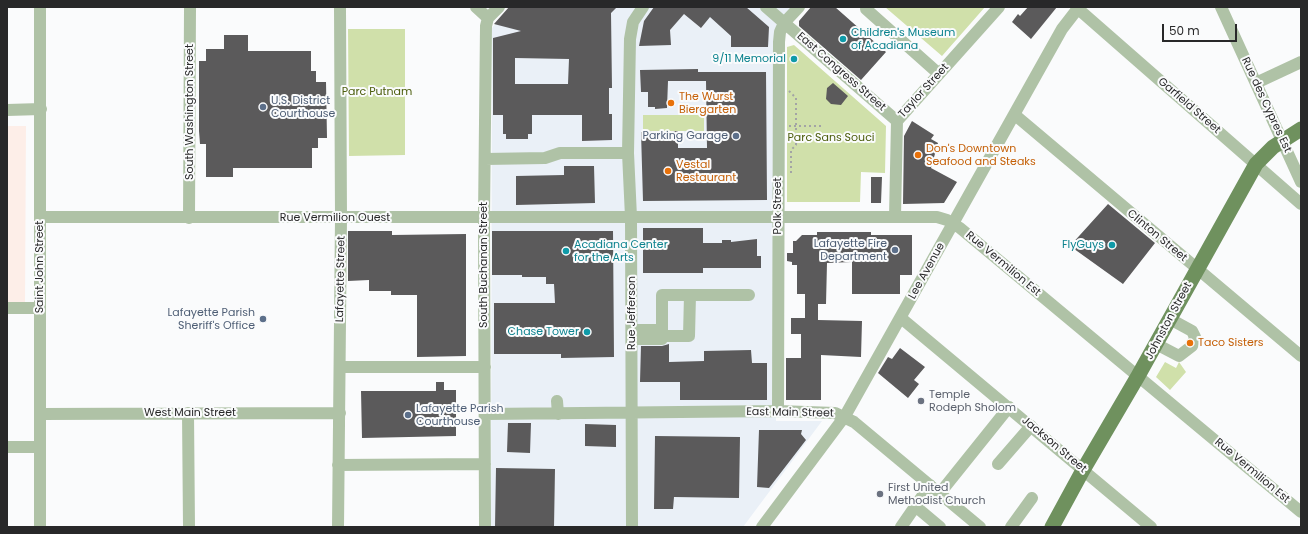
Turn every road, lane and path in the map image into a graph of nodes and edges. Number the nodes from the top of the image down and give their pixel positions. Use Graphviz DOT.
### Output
graph roads {
  1 [pos="40,7"];
  2 [pos="190,7"];
  3 [pos="476,7"];
  4 [pos="499,7"];
  5 [pos="643,7"];
  6 [pos="766,7"];
  7 [pos="799,7"];
  8 [pos="999,7"];
  9 [pos="1077,7"];
  10 [pos="1221,7"];
  11 [pos="342,8"];
  12 [pos="866,10"];
  13 [pos="488,18"];
  14 [pos="784,23"];
  15 [pos="1301,62"];
  16 [pos="940,74"];
  17 [pos="1256,83"];
  18 [pos="789,85"];
  19 [pos="40,109"];
  20 [pos="7,110"];
  21 [pos="1015,114"];
  22 [pos="897,121"];
  23 [pos="784,126"];
  24 [pos="796,126"];
  25 [pos="822,126"];
  26 [pos="1301,129"];
  27 [pos="1282,140"];
  28 [pos="628,153"];
  29 [pos="485,159"];
  30 [pos="1256,164"];
  31 [pos="791,175"];
  32 [pos="1301,182"];
  33 [pos="1301,204"];
  34 [pos="40,217"];
  35 [pos="631,217"];
  36 [pos="778,217"];
  37 [pos="895,217"];
  38 [pos="189,218"];
  39 [pos="341,218"];
  40 [pos="484,218"];
  41 [pos="954,223"];
  42 [pos="1196,269"];
  43 [pos="690,295"];
  44 [pos="750,295"];
  45 [pos="7,308"];
  46 [pos="40,308"];
  47 [pos="901,318"];
  48 [pos="1170,319"];
  49 [pos="662,333"];
  50 [pos="632,334"];
  51 [pos="1156,344"];
  52 [pos="1301,356"];
  53 [pos="340,367"];
  54 [pos="485,367"];
  55 [pos="1138,376"];
  56 [pos="557,401"];
  57 [pos="1010,407"];
  58 [pos="778,411"];
  59 [pos="188,413"];
  60 [pos="340,413"];
  61 [pos="632,413"];
  62 [pos="40,414"];
  63 [pos="485,414"];
  64 [pos="558,414"];
  65 [pos="845,416"];
  66 [pos="1031,426"];
  67 [pos="7,446"];
  68 [pos="40,446"];
  69 [pos="485,464"];
  70 [pos="998,464"];
  71 [pos="338,465"];
  72 [pos="1083,470"];
  73 [pos="930,484"];
  74 [pos="940,492"];
  75 [pos="1032,498"];
  76 [pos="915,506"];
  77 [pos="1301,512"];
  78 [pos="767,525"];
  79 [pos="40,527"];
  80 [pos="189,527"];
  81 [pos="338,527"];
  82 [pos="486,527"];
  83 [pos="632,527"];
  84 [pos="901,527"];
  85 [pos="940,527"];
  86 [pos="980,527"];
  87 [pos="1011,527"];
  88 [pos="1052,527"];
  89 [pos="1151,527"];
  1 -- 19 [label="street, Saint John Street"];
  2 -- 38 [label="street, South Washington Street"];
  3 -- 13 [label="street"];
  4 -- 13 [label="street"];
  5 -- 28 [label="street, Rue Jefferson"];
  6 -- 14 [label="street, East Congress Street"];
  7 -- 14 [label="street, Polk Street"];
  8 -- 16 [label="street, Taylor Street"];
  9 -- 21 [label="street, Lee Avenue"];
  9 -- 30 [label="street, Garfield Street"];
  10 -- 17 [label="street, Rue des Cypres Est"];
  11 -- 39 [label="street, Lafayette Street"];
  12 -- 16 [label="street"];
  13 -- 29 [label="street, South Buchanan Street"];
  14 -- 22 [label="street, East Congress Street"];
  14 -- 36 [label="street, Polk Street"];
  15 -- 17 [label="street"];
  16 -- 22 [label="street, Taylor Street"];
  17 -- 27 [label="street, Rue des Cypres Est"];
  18 -- 24 [label="path"];
  19 -- 20 [label="street"];
  19 -- 34 [label="street, Saint John Street"];
  21 -- 41 [label="street, Lee Avenue"];
  21 -- 42 [label="street, Clinton Street"];
  22 -- 37 [label="street, Taylor Street"];
  23 -- 24 [label="path"];
  24 -- 25 [label="path"];
  24 -- 31 [label="path"];
  26 -- 27 [label="main road, Johnston Street"];
  27 -- 30 [label="main road, Johnston Street"];
  27 -- 32 [label="street, Rue des Cypres Est"];
  28 -- 29 [label="street"];
  28 -- 35 [label="street, Rue Jefferson"];
  29 -- 40 [label="street, South Buchanan Street"];
  30 -- 33 [label="street, Garfield Street"];
  30 -- 42 [label="main road, Johnston Street"];
  34 -- 38 [label="street, Rue Vermilion Ouest"];
  34 -- 46 [label="street, Saint John Street"];
  35 -- 36 [label="street, Rue Vermilion Est"];
  35 -- 40 [label="street, Rue Vermilion Ouest"];
  35 -- 50 [label="street, Rue Jefferson"];
  36 -- 37 [label="street, Rue Vermilion Est"];
  36 -- 58 [label="street, Polk Street"];
  37 -- 41 [label="street, Rue Vermilion Est"];
  38 -- 39 [label="street, Rue Vermilion Ouest"];
  39 -- 40 [label="street, Rue Vermilion Ouest"];
  39 -- 53 [label="street, Lafayette Street"];
  40 -- 54 [label="street, South Buchanan Street"];
  41 -- 47 [label="street, Lee Avenue"];
  41 -- 55 [label="street, Rue Vermilion Est"];
  42 -- 48 [label="main road, Johnston Street"];
  42 -- 52 [label="street, Clinton Street"];
  43 -- 44 [label="street"];
  43 -- 49 [label="street"];
  43 -- 49 [label="street"];
  45 -- 46 [label="street"];
  46 -- 62 [label="street, Saint John Street"];
  47 -- 57 [label="street, Jackson Street"];
  47 -- 65 [label="street, Lee Avenue"];
  48 -- 51 [label="main road, Johnston Street"];
  48 -- 51 [label="street"];
  49 -- 50 [label="street"];
  50 -- 61 [label="street, Rue Jefferson"];
  51 -- 55 [label="main road, Johnston Street"];
  53 -- 54 [label="street"];
  53 -- 60 [label="street, Lafayette Street"];
  54 -- 63 [label="street, South Buchanan Street"];
  55 -- 72 [label="main road, Johnston Street"];
  55 -- 77 [label="street, Rue Vermilion Est"];
  56 -- 64 [label="street"];
  57 -- 66 [label="street, Jackson Street"];
  57 -- 74 [label="street"];
  58 -- 61 [label="street, East Main Street"];
  58 -- 65 [label="street, East Main Street"];
  59 -- 60 [label="street, West Main Street"];
  59 -- 62 [label="street, West Main Street"];
  59 -- 80 [label="street"];
  60 -- 71 [label="street, Lafayette Street"];
  61 -- 64 [label="street, East Main Street"];
  61 -- 83 [label="street, Rue Jefferson"];
  62 -- 68 [label="street, Saint John Street"];
  63 -- 64 [label="street, East Main Street"];
  63 -- 69 [label="street, South Buchanan Street"];
  65 -- 73 [label="street, East Main Street"];
  65 -- 78 [label="street, Lee Avenue"];
  66 -- 70 [label="street"];
  66 -- 72 [label="street, Jackson Street"];
  67 -- 68 [label="street"];
  68 -- 79 [label="street, Saint John Street"];
  69 -- 71 [label="street"];
  69 -- 82 [label="street, South Buchanan Street"];
  71 -- 81 [label="street, Lafayette Street"];
  72 -- 88 [label="main road, Johnston Street"];
  72 -- 89 [label="street, Jackson Street"];
  73 -- 74 [label="street, East Main Street"];
  73 -- 76 [label="street"];
  74 -- 86 [label="street, East Main Street"];
  75 -- 87 [label="street"];
  76 -- 84 [label="street"];
  76 -- 85 [label="street"];
}
